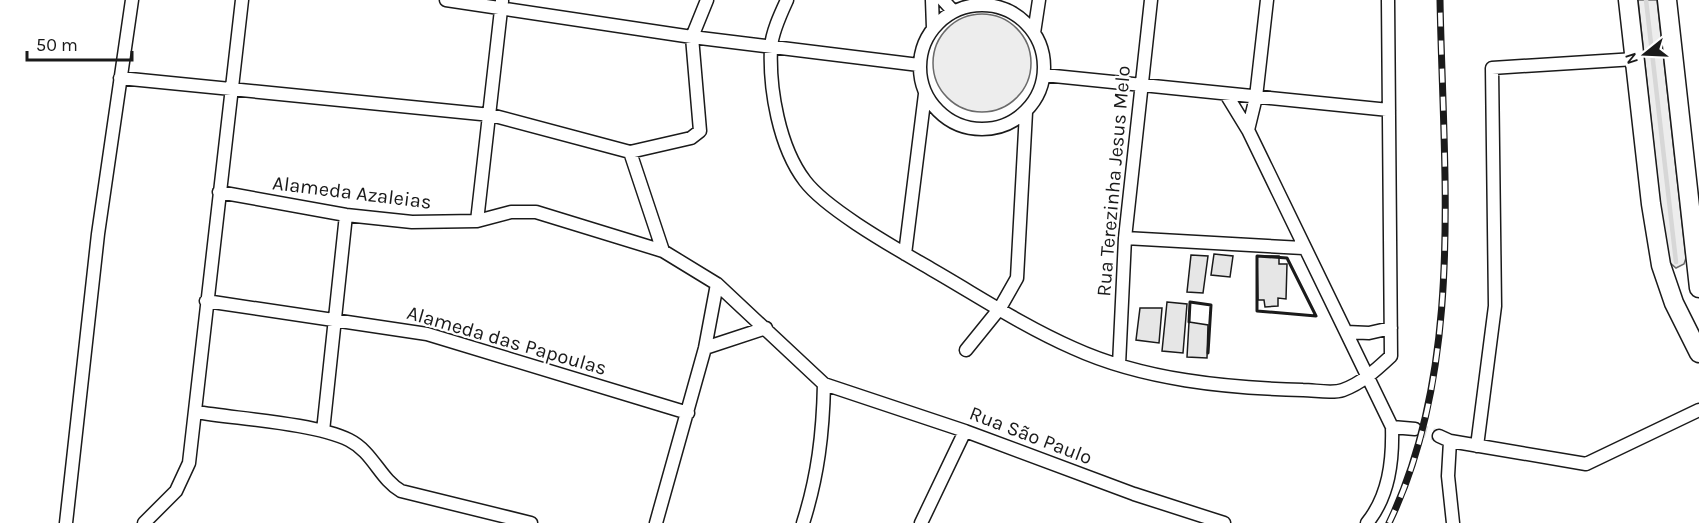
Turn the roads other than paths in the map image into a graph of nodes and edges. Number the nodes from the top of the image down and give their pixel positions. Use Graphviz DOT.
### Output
graph roads {
  1 [pos="132,0"];
  2 [pos="242,0"];
  3 [pos="446,0"];
  4 [pos="707,0"];
  5 [pos="787,0"];
  6 [pos="932,0"];
  7 [pos="943,0"];
  8 [pos="1039,0"];
  9 [pos="1151,0"];
  10 [pos="1268,0"];
  11 [pos="1388,0"];
  12 [pos="1628,0"];
  13 [pos="1666,0"];
  14 [pos="502,3"];
  15 [pos="953,11"];
  16 [pos="933,28"];
  17 [pos="1034,33"];
  18 [pos="692,37"];
  19 [pos="771,45"];
  20 [pos="1635,59"];
  21 [pos="919,64"];
  22 [pos="1044,75"];
  23 [pos="120,78"];
  24 [pos="1140,83"];
  25 [pos="230,87"];
  26 [pos="926,94"];
  27 [pos="1226,94"];
  28 [pos="1256,97"];
  29 [pos="1389,110"];
  30 [pos="1026,112"];
  31 [pos="491,114"];
  32 [pos="1248,130"];
  33 [pos="630,152"];
  34 [pos="219,192"];
  35 [pos="346,215"];
  36 [pos="477,221"];
  37 [pos="1125,238"];
  38 [pos="1303,248"];
  39 [pos="663,251"];
  40 [pos="905,254"];
  41 [pos="1698,279"];
  42 [pos="1666,280"];
  43 [pos="717,284"];
  44 [pos="206,301"];
  45 [pos="1000,308"];
  46 [pos="337,320"];
  47 [pos="766,328"];
  48 [pos="1391,328"];
  49 [pos="1346,332"];
  50 [pos="705,348"];
  51 [pos="966,351"];
  52 [pos="1699,353"];
  53 [pos="1119,365"];
  54 [pos="1369,376"];
  55 [pos="824,384"];
  56 [pos="1699,410"];
  57 [pos="196,412"];
  58 [pos="688,413"];
  59 [pos="1392,427"];
  60 [pos="1415,429"];
  61 [pos="323,431"];
  62 [pos="965,431"];
  63 [pos="1477,446"];
  64 [pos="497,519"];
  65 [pos="1198,520"];
  66 [pos="66,523"];
  67 [pos="144,523"];
  68 [pos="531,523"];
  69 [pos="656,523"];
  70 [pos="803,523"];
  71 [pos="921,523"];
  72 [pos="1224,523"];
  73 [pos="1367,523"];
  74 [pos="1453,523"];
  1 -- 23 [label="street"];
  2 -- 25 [label="street"];
  3 -- 14 [label="street"];
  4 -- 18 [label="street"];
  5 -- 19 [label="street"];
  6 -- 16 [label="street"];
  7 -- 15 [label="street"];
  8 -- 17 [label="street"];
  9 -- 24 [label="street, Rua Terezinha Jesus Melo"];
  10 -- 28 [label="street"];
  11 -- 29 [label="street"];
  12 -- 20 [label="main road"];
  13 -- 41 [label="main road"];
  14 -- 18 [label="street"];
  14 -- 31 [label="street"];
  15 -- 16 [label="street"];
  15 -- 17 [label="street"];
  16 -- 21 [label="street"];
  17 -- 22 [label="street"];
  18 -- 19 [label="street"];
  18 -- 33 [label="street"];
  19 -- 21 [label="street"];
  19 -- 40 [label="street"];
  20 -- 42 [label="main road"];
  20 -- 63 [label="street"];
  21 -- 26 [label="street"];
  22 -- 24 [label="street"];
  22 -- 30 [label="street"];
  23 -- 25 [label="street"];
  23 -- 66 [label="street"];
  24 -- 27 [label="street"];
  24 -- 37 [label="street, Rua Terezinha Jesus Melo"];
  25 -- 31 [label="street"];
  25 -- 34 [label="street"];
  26 -- 30 [label="street"];
  26 -- 40 [label="street"];
  27 -- 28 [label="street"];
  27 -- 32 [label="street"];
  28 -- 29 [label="street"];
  28 -- 32 [label="street"];
  29 -- 48 [label="street"];
  30 -- 45 [label="street"];
  31 -- 33 [label="street"];
  31 -- 36 [label="street"];
  32 -- 38 [label="street"];
  33 -- 39 [label="street"];
  34 -- 35 [label="street, Alameda Azaleias"];
  34 -- 44 [label="street"];
  35 -- 36 [label="street, Alameda Azaleias"];
  35 -- 46 [label="street"];
  36 -- 39 [label="street, Alameda Azaleias"];
  37 -- 38 [label="street"];
  37 -- 53 [label="street, Rua Terezinha Jesus Melo"];
  38 -- 49 [label="street"];
  39 -- 43 [label="street, Alameda Azaleias"];
  40 -- 45 [label="street"];
  41 -- 42 [label="main road"];
  42 -- 52 [label="main road"];
  43 -- 47 [label="street, Alameda Azaleias"];
  43 -- 50 [label="street"];
  44 -- 46 [label="street, Alameda das Papoulas"];
  44 -- 57 [label="street"];
  45 -- 51 [label="street"];
  45 -- 53 [label="street"];
  46 -- 58 [label="street, Alameda das Papoulas"];
  46 -- 61 [label="street"];
  47 -- 50 [label="street"];
  47 -- 55 [label="street, Alameda Azaleias"];
  48 -- 49 [label="street"];
  48 -- 54 [label="street"];
  49 -- 54 [label="street"];
  50 -- 58 [label="street"];
  53 -- 54 [label="street"];
  54 -- 59 [label="street"];
  55 -- 62 [label="street, Rua São Paulo"];
  55 -- 70 [label="street"];
  56 -- 63 [label="street"];
  57 -- 61 [label="street"];
  57 -- 67 [label="street"];
  58 -- 69 [label="street"];
  59 -- 60 [label="street"];
  59 -- 73 [label="street"];
  61 -- 64 [label="street"];
  62 -- 65 [label="street, Rua São Paulo"];
  62 -- 71 [label="street"];
  63 -- 74 [label="street"];
  64 -- 68 [label="street"];
  65 -- 72 [label="street, Rua São Paulo"];
}
